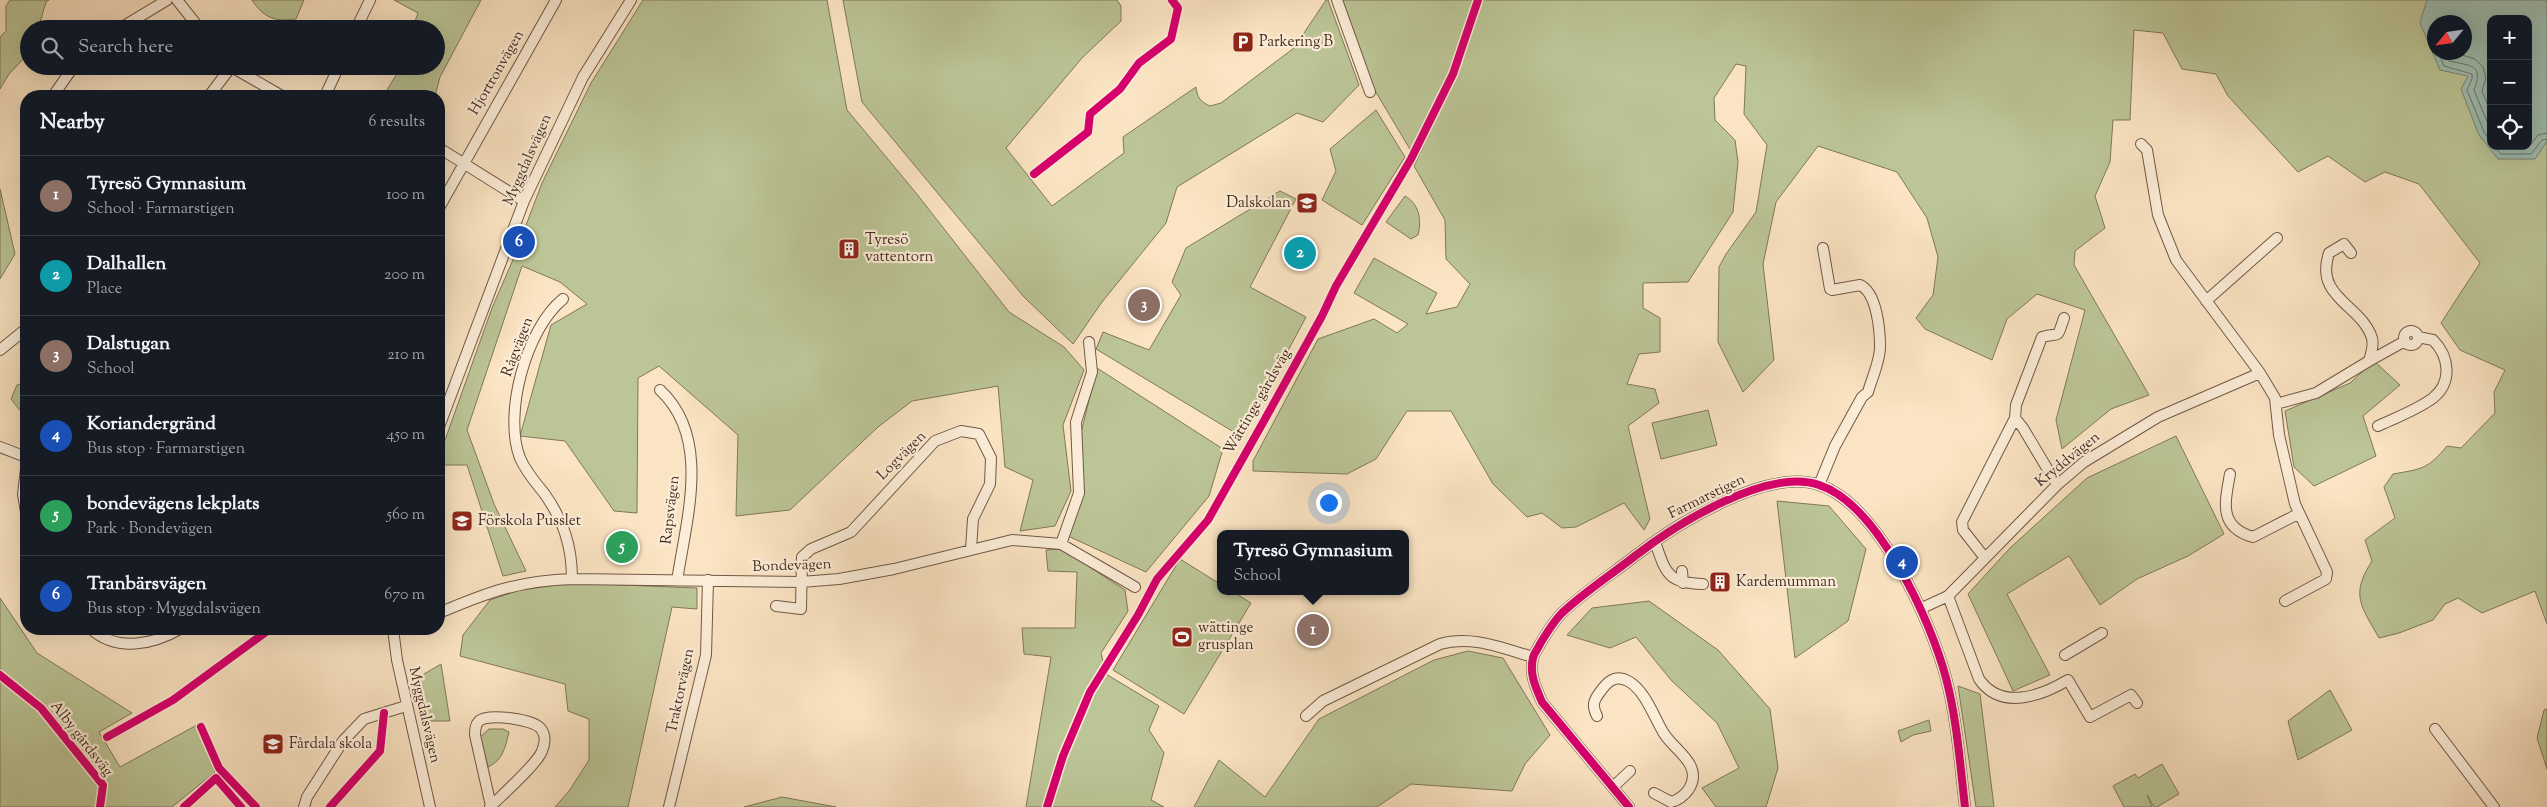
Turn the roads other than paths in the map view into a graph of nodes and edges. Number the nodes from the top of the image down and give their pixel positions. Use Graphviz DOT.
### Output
graph roads {
  1 [pos="167,0"];
  2 [pos="177,0"];
  3 [pos="370,0"];
  4 [pos="556,0"];
  5 [pos="632,0"];
  6 [pos="1337,0"];
  7 [pos="134,20"];
  8 [pos="193,20"];
  9 [pos="360,20"];
  10 [pos="68,75"];
  11 [pos="224,75"];
  12 [pos="244,75"];
  13 [pos="335,75"];
  14 [pos="57,90"];
  15 [pos="213,90"];
  16 [pos="271,90"];
  17 [pos="328,90"];
  18 [pos="1370,92"];
  19 [pos="2142,144"];
  20 [pos="445,152"];
  21 [pos="463,162"];
  22 [pos="445,196"];
  23 [pos="524,201"];
  24 [pos="2278,238"];
  25 [pos="1823,248"];
  26 [pos="2351,253"];
  27 [pos="563,300"];
  28 [pos="2206,301"];
  29 [pos="2064,318"];
  30 [pos="20,334"];
  31 [pos="1089,342"];
  32 [pos="0,350"];
  33 [pos="2369,361"];
  34 [pos="2260,373"];
  35 [pos="660,390"];
  36 [pos="2276,404"];
  37 [pos="445,408"];
  38 [pos="2015,418"];
  39 [pos="2378,426"];
  40 [pos="0,447"];
  41 [pos="20,455"];
  42 [pos="2230,474"];
  43 [pos="1819,484"];
  44 [pos="2057,485"];
  45 [pos="2298,514"];
  46 [pos="1655,542"];
  47 [pos="1061,544"];
  48 [pos="971,549"];
  49 [pos="1985,558"];
  50 [pos="1682,571"];
  51 [pos="572,578"];
  52 [pos="708,580"];
  53 [pos="677,581"];
  54 [pos="801,582"];
  55 [pos="1683,583"];
  56 [pos="1703,584"];
  57 [pos="1135,587"];
  58 [pos="1948,596"];
  59 [pos="2285,601"];
  60 [pos="776,606"];
  61 [pos="1922,608"];
  62 [pos="445,610"];
  63 [pos="2102,634"];
  64 [pos="98,635"];
  65 [pos="166,635"];
  66 [pos="397,635"];
  67 [pos="2064,656"];
  68 [pos="1533,657"];
  69 [pos="2137,703"];
  70 [pos="406,706"];
  71 [pos="1306,716"];
  72 [pos="1597,716"];
  73 [pos="2435,729"];
  74 [pos="1630,770"];
  75 [pos="1613,788"];
  76 [pos="1654,793"];
  77 [pos="491,806"];
  78 [pos="304,807"];
  79 [pos="430,807"];
  80 [pos="669,807"];
  81 [pos="1629,807"];
  82 [pos="1965,807"];
  83 [pos="2494,807"];
  1 -- 7 [label="street"];
  2 -- 8 [label="street"];
  3 -- 9 [label="street"];
  4 -- 21 [label="street, Hjortronvägen"];
  5 -- 23 [label="street, Myggdalsvägen"];
  6 -- 18 [label="street"];
  10 -- 14 [label="street"];
  11 -- 15 [label="street"];
  12 -- 16 [label="street"];
  13 -- 17 [label="street"];
  19 -- 28 [label="street"];
  20 -- 21 [label="street"];
  21 -- 22 [label="street, Hjortronvägen"];
  21 -- 23 [label="street"];
  23 -- 37 [label="street, Myggdalsvägen"];
  24 -- 28 [label="street"];
  25 -- 43 [label="street"];
  26 -- 33 [label="street"];
  27 -- 51 [label="street, Rågvägen"];
  28 -- 34 [label="street"];
  29 -- 38 [label="street"];
  30 -- 32 [label="street"];
  31 -- 47 [label="street"];
  33 -- 36 [label="street"];
  33 -- 39 [label="street"];
  34 -- 36 [label="street"];
  34 -- 44 [label="street, Kryddvägen"];
  35 -- 53 [label="street, Rapsvägen"];
  36 -- 45 [label="street"];
  38 -- 44 [label="street"];
  38 -- 49 [label="street"];
  40 -- 41 [label="street"];
  42 -- 45 [label="street"];
  43 -- 46 [label="street, Farmarstigen"];
  43 -- 61 [label="street, Farmarstigen"];
  44 -- 49 [label="street, Kryddvägen"];
  45 -- 59 [label="street"];
  46 -- 55 [label="street"];
  46 -- 68 [label="street, Farmarstigen"];
  47 -- 48 [label="street, Bondevägen"];
  47 -- 57 [label="street, Bondevägen"];
  48 -- 54 [label="street, Bondevägen"];
  48 -- 54 [label="street, Logvägen"];
  49 -- 58 [label="street, Kryddvägen"];
  50 -- 55 [label="street"];
  51 -- 53 [label="street, Bondevägen"];
  51 -- 62 [label="street, Bondevägen"];
  52 -- 53 [label="street, Bondevägen"];
  52 -- 54 [label="street, Bondevägen"];
  52 -- 80 [label="street, Traktorvägen"];
  54 -- 60 [label="street"];
  55 -- 56 [label="street"];
  58 -- 61 [label="street, Kryddvägen"];
  58 -- 69 [label="street"];
  61 -- 82 [label="street, Farmarstigen"];
  63 -- 67 [label="street"];
  64 -- 65 [label="street"];
  66 -- 70 [label="street, Myggdalsvägen"];
  68 -- 71 [label="street"];
  68 -- 75 [label="street"];
  70 -- 78 [label="street"];
  70 -- 79 [label="street, Myggdalsvägen"];
  72 -- 76 [label="street"];
  73 -- 83 [label="street"];
  74 -- 75 [label="street"];
  75 -- 81 [label="street"];
  77 -- 77 [label="street"];
}
